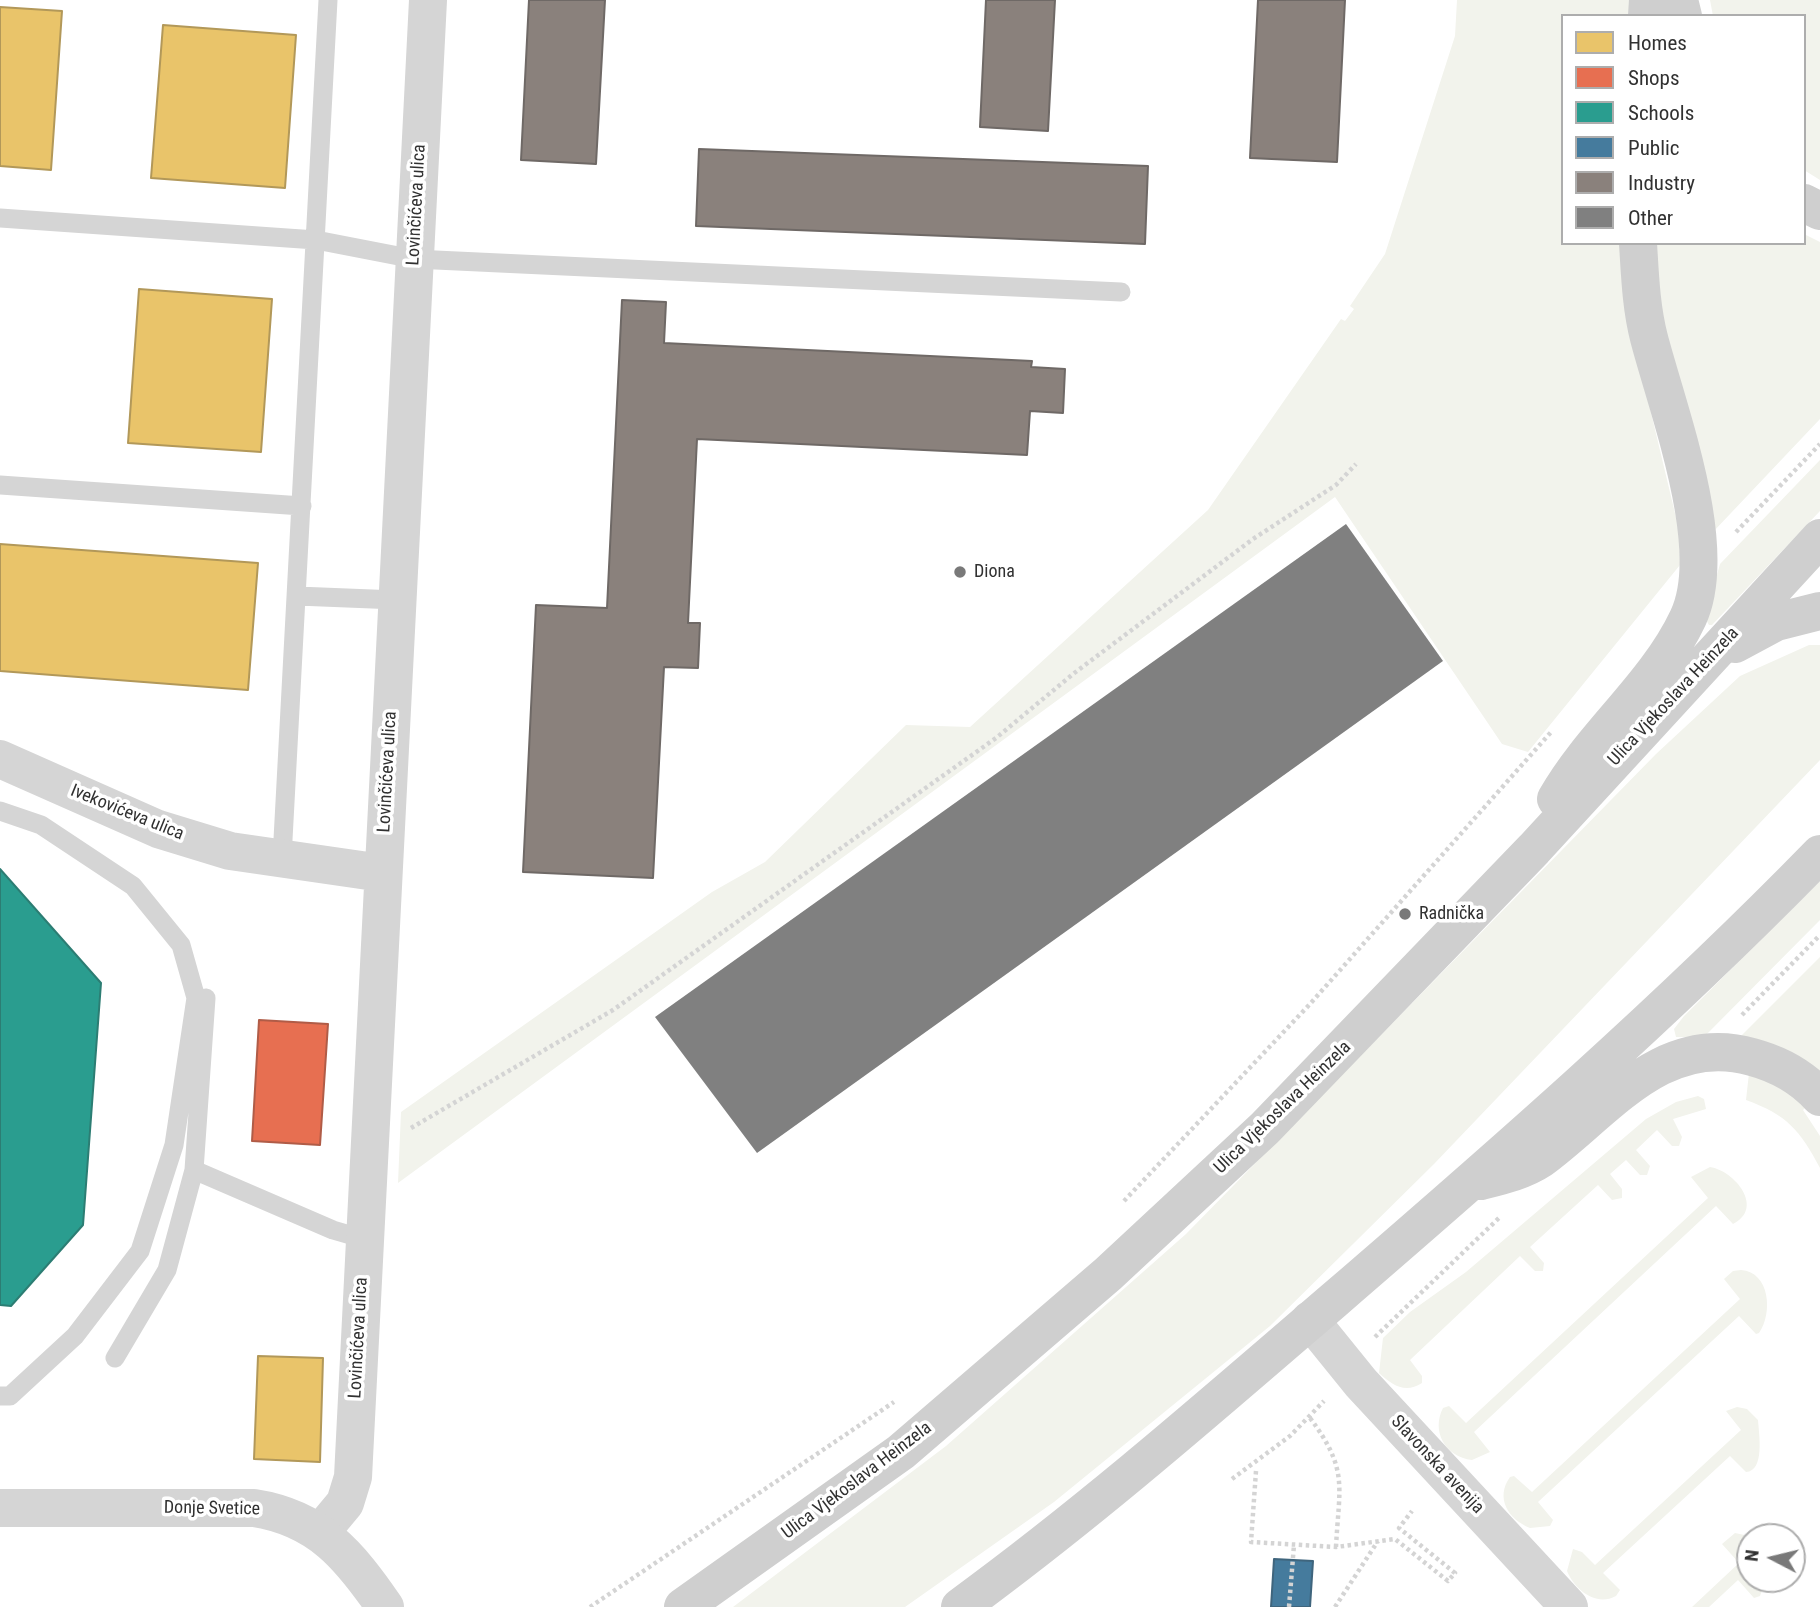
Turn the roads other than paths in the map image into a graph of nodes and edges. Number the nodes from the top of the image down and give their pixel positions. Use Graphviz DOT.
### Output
graph roads {
  1 [pos="328,0"];
  2 [pos="428,0"];
  3 [pos="0,218"];
  4 [pos="316,240"];
  5 [pos="1638,245"];
  6 [pos="414,259"];
  7 [pos="1121,292"];
  8 [pos="0,485"];
  9 [pos="302,506"];
  10 [pos="1820,538"];
  11 [pos="297,596"];
  12 [pos="397,600"];
  13 [pos="1820,611"];
  14 [pos="1698,672"];
  15 [pos="0,760"];
  16 [pos="0,811"];
  17 [pos="1534,849"];
  18 [pos="1820,855"];
  19 [pos="282,858"];
  20 [pos="382,873"];
  21 [pos="195,998"];
  22 [pos="1820,1097"];
  23 [pos="194,1170"];
  24 [pos="1469,1184"];
  25 [pos="364,1239"];
  26 [pos="1310,1320"];
  27 [pos="115,1358"];
  28 [pos="0,1396"];
  29 [pos="0,1507"];
  30 [pos="320,1533"];
  31 [pos="385,1607"];
  32 [pos="683,1607"];
  33 [pos="960,1607"];
  34 [pos="1569,1607"];
  1 -- 4 [label="lane"];
  2 -- 6 [label="street, Lovinčićeva ulica"];
  3 -- 4 [label="lane"];
  4 -- 6 [label="lane"];
  4 -- 9 [label="lane"];
  5 -- 17 [label="main road"];
  6 -- 7 [label="lane"];
  6 -- 12 [label="street, Lovinčićeva ulica"];
  8 -- 9 [label="lane"];
  9 -- 11 [label="lane"];
  10 -- 14 [label="main road, Ulica Vjekoslava Heinzela"];
  11 -- 12 [label="lane"];
  11 -- 19 [label="lane"];
  12 -- 20 [label="street, Lovinčićeva ulica"];
  13 -- 14 [label="main road"];
  14 -- 17 [label="main road, Ulica Vjekoslava Heinzela"];
  15 -- 19 [label="street, Ivekovićeva ulica"];
  16 -- 21 [label="lane"];
  17 -- 32 [label="main road, Ulica Vjekoslava Heinzela"];
  18 -- 24 [label="main road"];
  19 -- 20 [label="street, Ivekovićeva ulica"];
  20 -- 25 [label="street, Lovinčićeva ulica"];
  21 -- 23 [label="lane"];
  21 -- 28 [label="lane"];
  22 -- 24 [label="main road"];
  23 -- 25 [label="lane"];
  23 -- 27 [label="lane"];
  24 -- 26 [label="main road"];
  25 -- 30 [label="street, Lovinčićeva ulica"];
  26 -- 33 [label="main road"];
  26 -- 34 [label="street, Slavonska avenija"];
  29 -- 30 [label="street, Donje Svetice"];
  30 -- 31 [label="street, Donje Svetice"];
}
